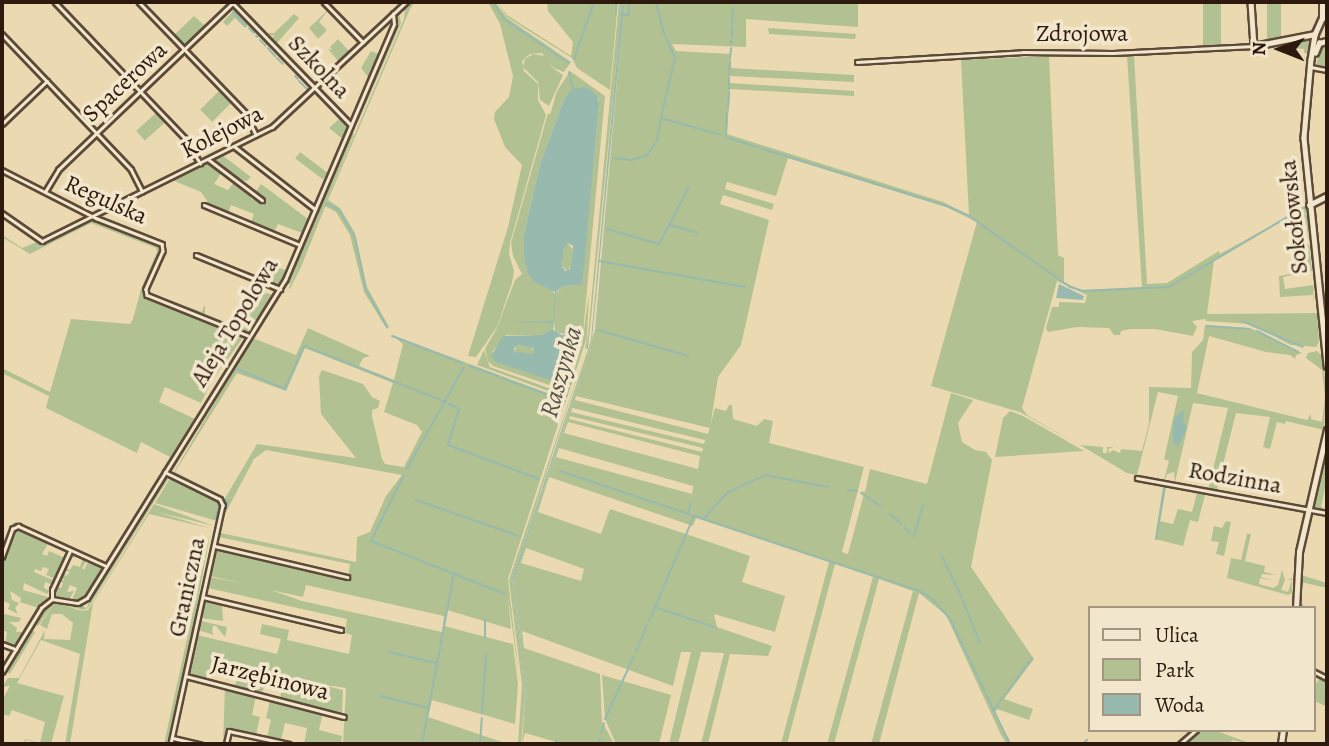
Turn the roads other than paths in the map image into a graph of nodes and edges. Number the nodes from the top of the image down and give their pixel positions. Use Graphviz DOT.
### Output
graph roads {
  1 [pos="55,2"];
  2 [pos="139,2"];
  3 [pos="233,2"];
  4 [pos="324,2"];
  5 [pos="406,2"];
  6 [pos="1251,2"];
  7 [pos="393,14"];
  8 [pos="1326,18"];
  9 [pos="2,34"];
  10 [pos="1316,39"];
  11 [pos="1327,41"];
  12 [pos="363,42"];
  13 [pos="1254,46"];
  14 [pos="185,49"];
  15 [pos="857,62"];
  16 [pos="1311,65"];
  17 [pos="1327,70"];
  18 [pos="47,81"];
  19 [pos="315,88"];
  20 [pos="141,92"];
  21 [pos="2,124"];
  22 [pos="351,125"];
  23 [pos="96,133"];
  24 [pos="256,135"];
  25 [pos="233,146"];
  26 [pos="208,159"];
  27 [pos="200,163"];
  28 [pos="2,170"];
  29 [pos="142,191"];
  30 [pos="45,192"];
  31 [pos="1327,196"];
  32 [pos="262,200"];
  33 [pos="204,205"];
  34 [pos="1309,205"];
  35 [pos="316,209"];
  36 [pos="2,213"];
  37 [pos="99,213"];
  38 [pos="92,216"];
  39 [pos="99,219"];
  40 [pos="300,244"];
  41 [pos="196,255"];
  42 [pos="280,289"];
  43 [pos="248,335"];
  44 [pos="1326,348"];
  45 [pos="1327,366"];
  46 [pos="1327,430"];
  47 [pos="165,472"];
  48 [pos="1137,478"];
  49 [pos="1309,509"];
  50 [pos="1327,513"];
  51 [pos="215,546"];
  52 [pos="70,551"];
  53 [pos="3,556"];
  54 [pos="107,566"];
  55 [pos="347,577"];
  56 [pos="203,597"];
  57 [pos="52,599"];
  58 [pos="1296,606"];
  59 [pos="341,630"];
  60 [pos="2,644"];
  61 [pos="16,649"];
  62 [pos="2,672"];
  63 [pos="186,676"];
  64 [pos="344,717"];
  65 [pos="1194,732"];
  66 [pos="173,738"];
  67 [pos="171,744"];
  68 [pos="200,744"];
  69 [pos="226,744"];
  70 [pos="289,744"];
  71 [pos="1180,744"];
  1 -- 20 [label="street"];
  2 -- 14 [label="street"];
  3 -- 14 [label="street, Spacerowa"];
  3 -- 19 [label="street, Szkolna"];
  4 -- 12 [label="street"];
  5 -- 7 [label="street, Kolejowa"];
  6 -- 13 [label="street"];
  7 -- 12 [label="street, Kolejowa"];
  7 -- 22 [label="street, Aleja Topolowa"];
  8 -- 10 [label="street, Sokołowska"];
  9 -- 18 [label="street"];
  10 -- 11 [label="street"];
  10 -- 13 [label="street, Zdrojowa"];
  10 -- 16 [label="street, Sokołowska"];
  12 -- 19 [label="street, Kolejowa"];
  13 -- 15 [label="street, Zdrojowa"];
  14 -- 20 [label="street, Spacerowa"];
  14 -- 24 [label="street"];
  16 -- 17 [label="street"];
  16 -- 34 [label="street, Sokołowska"];
  18 -- 21 [label="street"];
  18 -- 23 [label="street"];
  19 -- 22 [label="street, Szkolna"];
  19 -- 24 [label="street, Kolejowa"];
  20 -- 23 [label="street, Spacerowa"];
  20 -- 27 [label="street"];
  22 -- 35 [label="street, Aleja Topolowa"];
  23 -- 29 [label="street"];
  23 -- 30 [label="street, Spacerowa"];
  24 -- 25 [label="street, Kolejowa"];
  25 -- 26 [label="street, Kolejowa"];
  25 -- 35 [label="street"];
  26 -- 27 [label="street, Kolejowa"];
  26 -- 32 [label="street"];
  27 -- 29 [label="street, Kolejowa"];
  28 -- 30 [label="street, Regulska"];
  29 -- 37 [label="street, Kolejowa"];
  30 -- 38 [label="street, Regulska"];
  31 -- 34 [label="street"];
  33 -- 40 [label="street"];
  34 -- 44 [label="street, Sokołowska"];
  35 -- 40 [label="street, Aleja Topolowa"];
  36 -- 38 [label="street, Kolejowa"];
  37 -- 38 [label="street, Kolejowa"];
  37 -- 39 [label="street"];
  38 -- 39 [label="street, Regulska"];
  39 -- 43 [label="street, Regulska"];
  40 -- 42 [label="street, Aleja Topolowa"];
  41 -- 42 [label="street"];
  42 -- 43 [label="street, Aleja Topolowa"];
  43 -- 47 [label="street, Aleja Topolowa"];
  44 -- 45 [label="street, Sokołowska"];
  46 -- 49 [label="street"];
  47 -- 51 [label="street, Graniczna"];
  47 -- 54 [label="street, Aleja Topolowa"];
  48 -- 49 [label="street, Rodzinna"];
  49 -- 50 [label="street, Rodzinna"];
  49 -- 58 [label="street"];
  51 -- 55 [label="street"];
  51 -- 56 [label="street, Graniczna"];
  52 -- 53 [label="street"];
  52 -- 54 [label="street"];
  52 -- 57 [label="street"];
  54 -- 57 [label="street, Aleja Topolowa"];
  56 -- 59 [label="street"];
  56 -- 63 [label="street, Graniczna"];
  57 -- 61 [label="street"];
  60 -- 61 [label="street"];
  61 -- 62 [label="street"];
  63 -- 64 [label="street, Jarzębinowa"];
  63 -- 66 [label="street, Graniczna"];
  65 -- 71 [label="street"];
  66 -- 67 [label="street, Graniczna"];
  66 -- 68 [label="street"];
  69 -- 70 [label="street"];
}
